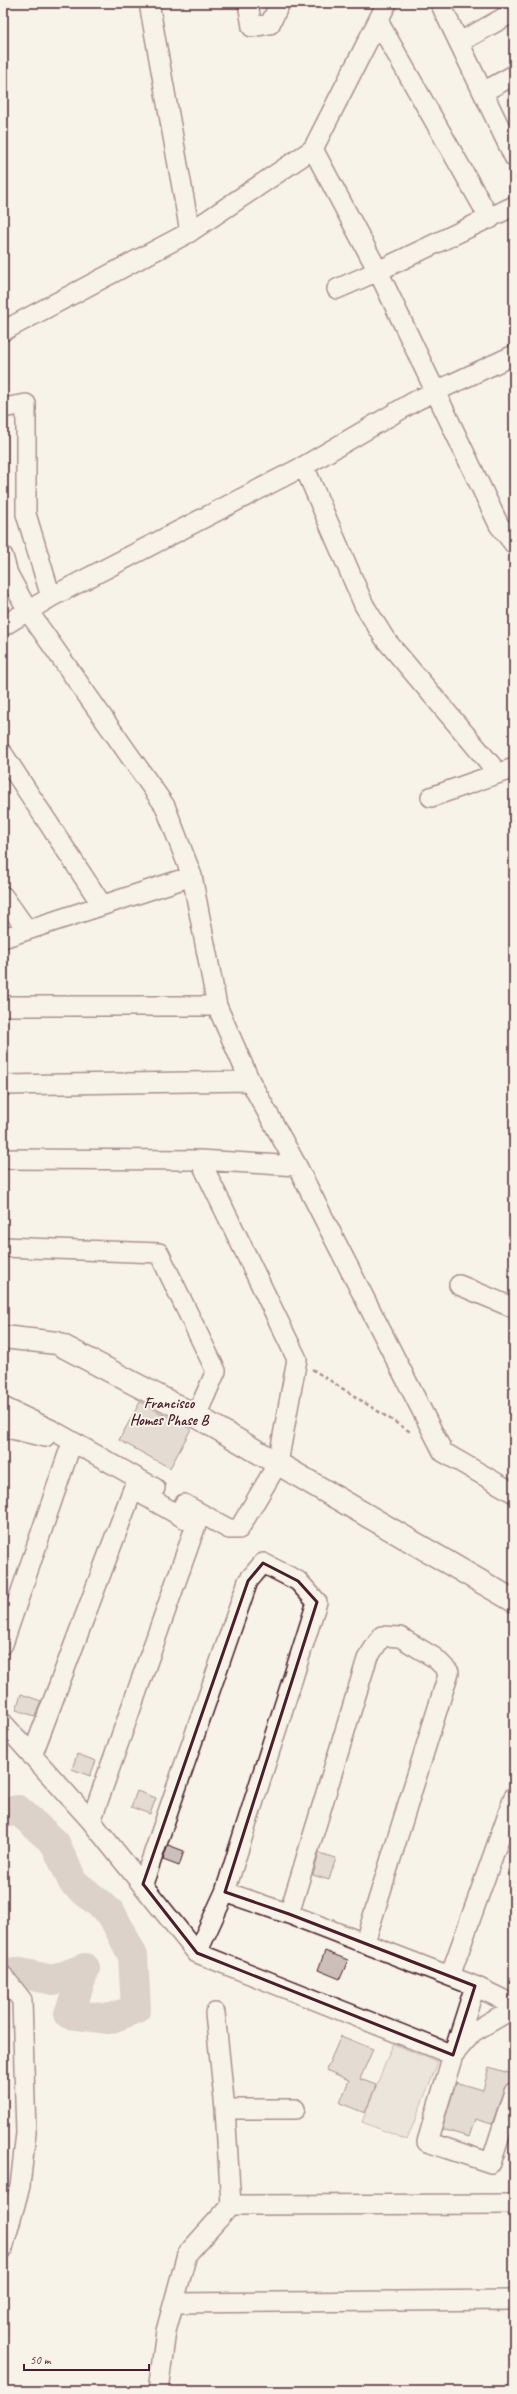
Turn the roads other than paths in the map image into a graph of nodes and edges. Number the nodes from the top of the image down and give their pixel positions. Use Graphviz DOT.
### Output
graph roads {
  1 [pos="149,3"];
  2 [pos="248,3"];
  3 [pos="280,3"];
  4 [pos="387,3"];
  5 [pos="440,3"];
  6 [pos="514,12"];
  7 [pos="378,23"];
  8 [pos="460,42"];
  9 [pos="514,75"];
  10 [pos="483,92"];
  11 [pos="313,150"];
  12 [pos="514,156"];
  13 [pos="514,206"];
  14 [pos="490,219"];
  15 [pos="190,232"];
  16 [pos="378,271"];
  17 [pos="336,288"];
  18 [pos="3,330"];
  19 [pos="514,355"];
  20 [pos="436,391"];
  21 [pos="3,408"];
  22 [pos="304,466"];
  23 [pos="514,544"];
  24 [pos="3,556"];
  25 [pos="51,597"];
  26 [pos="28,611"];
  27 [pos="3,626"];
  28 [pos="3,754"];
  29 [pos="506,770"];
  30 [pos="431,797"];
  31 [pos="192,876"];
  32 [pos="3,896"];
  33 [pos="102,906"];
  34 [pos="27,930"];
  35 [pos="3,938"];
  36 [pos="3,1006"];
  37 [pos="217,1006"];
  38 [pos="250,1081"];
  39 [pos="3,1085"];
  40 [pos="3,1159"];
  41 [pos="200,1160"];
  42 [pos="296,1166"];
  43 [pos="3,1247"];
  44 [pos="459,1285"];
  45 [pos="514,1308"];
  46 [pos="3,1337"];
  47 [pos="3,1407"];
  48 [pos="196,1416"];
  49 [pos="3,1427"];
  50 [pos="69,1451"];
  51 [pos="278,1463"];
  52 [pos="133,1488"];
  53 [pos="514,1493"];
  54 [pos="514,1601"];
  55 [pos="3,1644"];
  56 [pos="3,1723"];
  57 [pos="32,1756"];
  58 [pos="514,1797"];
  59 [pos="92,1821"];
  60 [pos="143,1884"];
  61 [pos="225,1892"];
  62 [pos="289,1914"];
  63 [pos="365,1942"];
  64 [pos="197,1953"];
  65 [pos="3,1976"];
  66 [pos="450,1976"];
  67 [pos="475,1986"];
  68 [pos="514,2006"];
  69 [pos="215,2013"];
  70 [pos="453,2055"];
  71 [pos="514,2092"];
  72 [pos="225,2109"];
  73 [pos="296,2109"];
  74 [pos="514,2204"];
  75 [pos="231,2205"];
  76 [pos="3,2248"];
  77 [pos="514,2300"];
  78 [pos="176,2303"];
  79 [pos="158,2391"];
  1 -- 15 [label="street"];
  2 -- 3 [label="street"];
  4 -- 7 [label="street"];
  5 -- 8 [label="street"];
  6 -- 8 [label="street"];
  7 -- 11 [label="street"];
  7 -- 14 [label="street"];
  8 -- 10 [label="street"];
  9 -- 10 [label="street"];
  10 -- 12 [label="street"];
  11 -- 15 [label="street"];
  11 -- 16 [label="street"];
  13 -- 14 [label="street"];
  14 -- 16 [label="street"];
  15 -- 18 [label="street"];
  16 -- 17 [label="street"];
  16 -- 20 [label="street"];
  19 -- 20 [label="street"];
  20 -- 22 [label="street"];
  20 -- 23 [label="street"];
  21 -- 25 [label="street"];
  22 -- 25 [label="street"];
  22 -- 29 [label="street"];
  24 -- 26 [label="street"];
  25 -- 26 [label="street"];
  26 -- 27 [label="street"];
  26 -- 31 [label="street"];
  28 -- 33 [label="street"];
  29 -- 30 [label="street"];
  31 -- 33 [label="street"];
  31 -- 37 [label="street"];
  32 -- 34 [label="street"];
  33 -- 34 [label="street"];
  34 -- 35 [label="street"];
  36 -- 37 [label="street"];
  37 -- 38 [label="street"];
  38 -- 39 [label="street"];
  38 -- 42 [label="street"];
  40 -- 41 [label="street"];
  41 -- 42 [label="street"];
  41 -- 51 [label="street"];
  42 -- 53 [label="street"];
  43 -- 48 [label="street"];
  44 -- 45 [label="street"];
  46 -- 48 [label="street"];
  47 -- 51 [label="street"];
  48 -- 51 [label="street"];
  49 -- 50 [label="street"];
  50 -- 52 [label="street"];
  50 -- 55 [label="street"];
  51 -- 54 [label="street"];
  52 -- 57 [label="street"];
  52 -- 59 [label="street"];
  56 -- 57 [label="street"];
  57 -- 59 [label="street"];
  58 -- 66 [label="street"];
  59 -- 60 [label="street"];
  60 -- 61 [label="street"];
  60 -- 64 [label="street"];
  61 -- 62 [label="street"];
  61 -- 64 [label="street"];
  62 -- 63 [label="street"];
  62 -- 63 [label="street"];
  63 -- 66 [label="street"];
  64 -- 70 [label="street"];
  65 -- 76 [label="street"];
  66 -- 67 [label="street"];
  67 -- 68 [label="street"];
  67 -- 70 [label="street"];
  68 -- 70 [label="street"];
  69 -- 72 [label="street"];
  70 -- 71 [label="street"];
  72 -- 73 [label="street"];
  72 -- 75 [label="street"];
  74 -- 75 [label="street"];
  75 -- 78 [label="street"];
  77 -- 78 [label="street"];
  78 -- 79 [label="street"];
}
